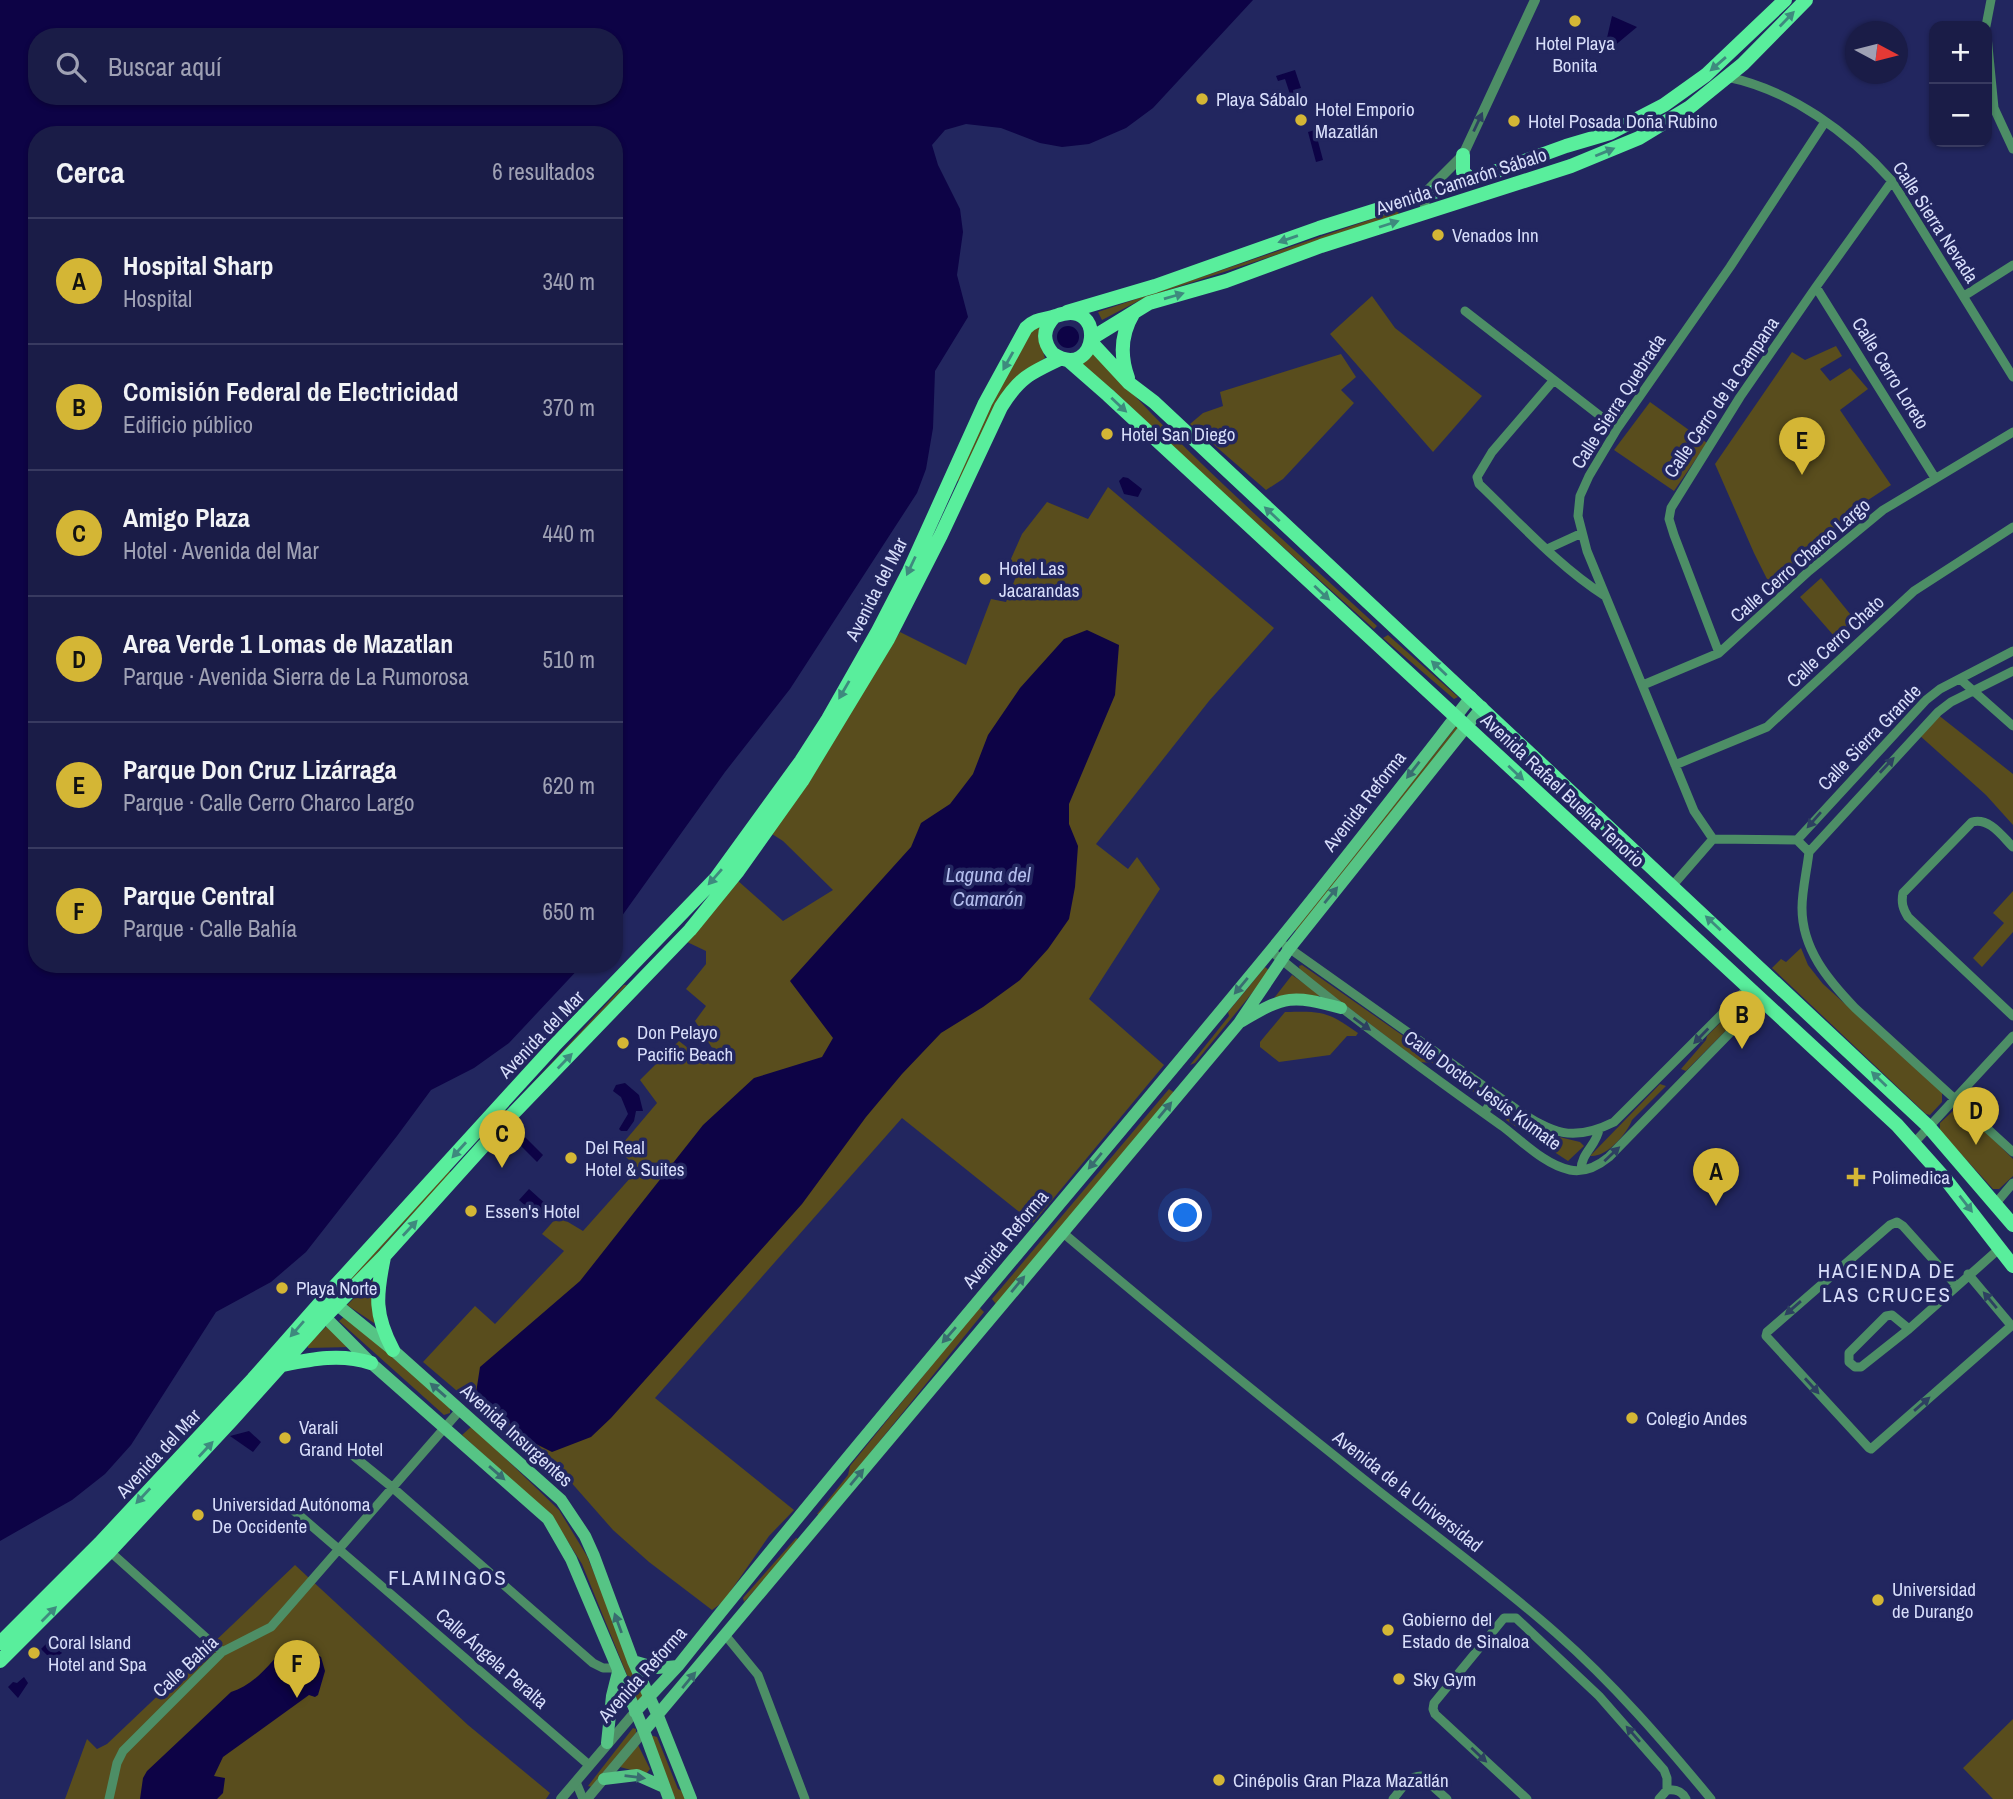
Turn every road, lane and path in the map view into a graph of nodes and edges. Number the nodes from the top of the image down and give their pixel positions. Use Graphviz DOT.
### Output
graph roads {
  1 [pos="1535,0"];
  2 [pos="1785,0"];
  3 [pos="1806,0"];
  4 [pos="1991,0"];
  5 [pos="1987,21"];
  6 [pos="1727,77"];
  7 [pos="1992,84"];
  8 [pos="1825,122"];
  9 [pos="2013,149"];
  10 [pos="1463,155"];
  11 [pos="1472,180"];
  12 [pos="1892,181"];
  13 [pos="1423,195"];
  14 [pos="1426,212"];
  15 [pos="2013,265"];
  16 [pos="1816,287"];
  17 [pos="1964,296"];
  18 [pos="1135,311"];
  19 [pos="1465,311"];
  20 [pos="1060,315"];
  21 [pos="1092,340"];
  22 [pos="1064,359"];
  23 [pos="2013,377"];
  24 [pos="1553,381"];
  25 [pos="1129,383"];
  26 [pos="1617,429"];
  27 [pos="2013,432"];
  28 [pos="1935,478"];
  29 [pos="2013,527"];
  30 [pos="1582,533"];
  31 [pos="1547,549"];
  32 [pos="1605,596"];
  33 [pos="2013,651"];
  34 [pos="1718,653"];
  35 [pos="2013,671"];
  36 [pos="1960,679"];
  37 [pos="1643,685"];
  38 [pos="1973,691"];
  39 [pos="1476,702"];
  40 [pos="1461,722"];
  41 [pos="2013,726"];
  42 [pos="1675,765"];
  43 [pos="1713,839"];
  44 [pos="1797,840"];
  45 [pos="2013,847"];
  46 [pos="1809,852"];
  47 [pos="1673,885"];
  48 [pos="1280,950"];
  49 [pos="1749,987"];
  50 [pos="1762,1000"];
  51 [pos="1341,1008"];
  52 [pos="2013,1016"];
  53 [pos="1239,1023"];
  54 [pos="2013,1036"];
  55 [pos="1496,1095"];
  56 [pos="1955,1098"];
  57 [pos="1484,1113"];
  58 [pos="1928,1126"];
  59 [pos="1599,1129"];
  60 [pos="1914,1143"];
  61 [pos="2013,1152"];
  62 [pos="1581,1170"];
  63 [pos="2013,1183"];
  64 [pos="1996,1203"];
  65 [pos="2013,1225"];
  66 [pos="1062,1233"];
  67 [pos="2000,1248"];
  68 [pos="385,1255"];
  69 [pos="2013,1266"];
  70 [pos="1968,1274"];
  71 [pos="1956,1285"];
  72 [pos="331,1301"];
  73 [pos="321,1312"];
  74 [pos="1909,1329"];
  75 [pos="393,1350"];
  76 [pos="371,1363"];
  77 [pos="282,1365"];
  78 [pos="461,1409"];
  79 [pos="446,1428"];
  80 [pos="351,1454"];
  81 [pos="393,1488"];
  82 [pos="292,1509"];
  83 [pos="799,1518"];
  84 [pos="813,1530"];
  85 [pos="105,1547"];
  86 [pos="340,1549"];
  87 [pos="733,1597"];
  88 [pos="746,1611"];
  89 [pos="726,1636"];
  90 [pos="0,1643"];
  91 [pos="222,1652"];
  92 [pos="0,1661"];
  93 [pos="632,1661"];
  94 [pos="678,1666"];
  95 [pos="617,1670"];
  96 [pos="650,1696"];
  97 [pos="635,1712"];
  98 [pos="658,1716"];
  99 [pos="644,1731"];
  100 [pos="607,1743"];
  101 [pos="589,1765"];
  102 [pos="604,1779"];
  103 [pos="576,1782"];
  104 [pos="1667,1790"];
  105 [pos="667,1793"];
  106 [pos="109,1799"];
  107 [pos="561,1799"];
  108 [pos="585,1799"];
  109 [pos="691,1799"];
  110 [pos="805,1799"];
  111 [pos="1393,1799"];
  112 [pos="1447,1799"];
  113 [pos="1527,1799"];
  114 [pos="1659,1799"];
  115 [pos="1686,1799"];
  116 [pos="1711,1799"];
  10 -- 1 [label="street, one-way"];
  2 -- 11 [label="main road, Avenida Camarón Sábalo, one-way"];
  6 -- 3 [label="main road, Avenida Camarón Sábalo, one-way"];
  4 -- 5 [label="street"];
  6 -- 8 [label="street, Calle Sierra Nevada"];
  14 -- 6 [label="main road, Avenida Camarón Sábalo, one-way"];
  7 -- 9 [label="street"];
  8 -- 12 [label="street, Calle Sierra Nevada"];
  8 -- 26 [label="street, Calle Sierra Quebrada"];
  10 -- 11 [label="main road"];
  10 -- 13 [label="street"];
  11 -- 13 [label="main road, Avenida Camarón Sábalo"];
  12 -- 16 [label="street, Calle Cerro de la Campana"];
  12 -- 17 [label="street, Calle Sierra Nevada"];
  13 -- 14 [label="street"];
  13 -- 20 [label="main road, Avenida Camarón Sábalo, one-way"];
  18 -- 14 [label="main road, Avenida Camarón Sábalo, one-way"];
  15 -- 17 [label="street"];
  16 -- 28 [label="street, Calle Cerro Loreto"];
  16 -- 34 [label="street, Calle Cerro de la Campana"];
  17 -- 23 [label="street, Calle Sierra Nevada"];
  18 -- 21 [label="main road, Avenida Camarón Sábalo"];
  18 -- 25 [label="main road"];
  19 -- 24 [label="street"];
  20 -- 21 [label="main road"];
  20 -- 22 [label="main road"];
  20 -- 72 [label="main road, Avenida del Mar, one-way"];
  21 -- 22 [label="main road"];
  21 -- 25 [label="main road, Avenida Rafael Buelna Tenorio"];
  22 -- 40 [label="main road, Avenida Rafael Buelna Tenorio, one-way"];
  68 -- 22 [label="main road, Avenida del Mar, one-way"];
  24 -- 26 [label="street"];
  24 -- 31 [label="street"];
  39 -- 25 [label="main road, Avenida Rafael Buelna Tenorio, one-way"];
  26 -- 30 [label="street, Calle Sierra Quebrada"];
  27 -- 28 [label="street, Calle Cerro Charco Largo"];
  28 -- 34 [label="street, Calle Cerro Charco Largo"];
  29 -- 42 [label="street, Calle Cerro Chato"];
  30 -- 31 [label="street"];
  30 -- 32 [label="street, Calle Sierra Quebrada"];
  31 -- 32 [label="street"];
  32 -- 37 [label="street, Calle Sierra Quebrada"];
  33 -- 36 [label="street, Calle Sierra Grande"];
  34 -- 37 [label="street, Calle Cerro Charco Largo"];
  35 -- 38 [label="street, Calle Sierra Grande"];
  36 -- 38 [label="street"];
  36 -- 44 [label="street, Calle Sierra Grande, one-way"];
  37 -- 42 [label="street, Calle Sierra Quebrada"];
  38 -- 41 [label="street"];
  46 -- 38 [label="street, Calle Sierra Grande, one-way"];
  39 -- 40 [label="main road, Avenida Reforma"];
  39 -- 47 [label="main road, Avenida Rafael Buelna Tenorio"];
  40 -- 48 [label="main road, Avenida Reforma"];
  40 -- 49 [label="main road, Avenida Rafael Buelna Tenorio, one-way"];
  42 -- 43 [label="street, Calle Sierra Quebrada"];
  43 -- 44 [label="street"];
  43 -- 47 [label="street"];
  44 -- 46 [label="street"];
  45 -- 52 [label="street"];
  46 -- 56 [label="street"];
  58 -- 47 [label="main road, Avenida Rafael Buelna Tenorio, one-way"];
  48 -- 51 [label="street, Calle Doctor Jesús Kumate"];
  48 -- 53 [label="main road, Avenida Reforma"];
  48 -- 55 [label="street, Calle Doctor Jesús Kumate"];
  48 -- 83 [label="main road, Avenida Reforma, one-way"];
  49 -- 50 [label="main road, Avenida Rafael Buelna Tenorio"];
  49 -- 59 [label="street, Calle Doctor Jesús Kumate, one-way"];
  50 -- 60 [label="main road, Avenida Rafael Buelna Tenorio"];
  62 -- 50 [label="street, one-way"];
  51 -- 53 [label="main road"];
  51 -- 57 [label="street, Calle Doctor Jesús Kumate, one-way"];
  66 -- 53 [label="main road, Avenida Reforma, one-way"];
  54 -- 56 [label="street"];
  55 -- 57 [label="street"];
  55 -- 59 [label="street, Calle Doctor Jesús Kumate"];
  56 -- 58 [label="street"];
  56 -- 61 [label="street"];
  57 -- 62 [label="street, Calle Doctor Jesús Kumate"];
  58 -- 60 [label="street"];
  58 -- 64 [label="main road, Avenida Rafael Buelna Tenorio"];
  59 -- 62 [label="street"];
  60 -- 67 [label="main road, Avenida Rafael Buelna Tenorio, one-way"];
  63 -- 64 [label="street"];
  64 -- 65 [label="main road, Avenida Rafael Buelna Tenorio"];
  84 -- 66 [label="main road, Avenida Reforma, one-way"];
  66 -- 116 [label="street, Avenida de la Universidad"];
  67 -- 69 [label="main road, Avenida Rafael Buelna Tenorio"];
  67 -- 70 [label="street"];
  68 -- 72 [label="main road, Avenida del Mar"];
  68 -- 75 [label="main road"];
  70 -- 71 [label="street"];
  71 -- 70 [label="street, one-way"];
  71 -- 74 [label="street"];
  72 -- 73 [label="main road, Avenida del Mar"];
  72 -- 75 [label="main road, Avenida Insurgentes"];
  73 -- 76 [label="main road"];
  73 -- 77 [label="main road, Avenida del Mar"];
  73 -- 85 [label="main road, Avenida del Mar, one-way"];
  74 -- 74 [label="street"];
  78 -- 75 [label="main road, Avenida Insurgentes, one-way"];
  76 -- 77 [label="main road"];
  76 -- 79 [label="main road"];
  85 -- 77 [label="main road, Avenida del Mar, one-way"];
  78 -- 79 [label="street, Calle Bahía"];
  93 -- 78 [label="main road, Avenida Insurgentes, one-way"];
  79 -- 81 [label="street, Calle Bahía"];
  79 -- 95 [label="main road, one-way"];
  80 -- 81 [label="street"];
  81 -- 86 [label="street, Calle Bahía"];
  81 -- 95 [label="street"];
  82 -- 86 [label="street, Calle Ángela Peralta"];
  83 -- 84 [label="main road"];
  83 -- 87 [label="main road, Avenida Reforma"];
  84 -- 88 [label="main road, Avenida Reforma"];
  85 -- 90 [label="main road, Avenida del Mar"];
  85 -- 91 [label="street"];
  92 -- 85 [label="main road, Avenida del Mar, one-way"];
  86 -- 91 [label="street, Calle Bahía"];
  86 -- 101 [label="street, Calle Ángela Peralta"];
  87 -- 88 [label="main road"];
  87 -- 94 [label="main road, Avenida Reforma"];
  88 -- 89 [label="main road, Avenida Reforma"];
  98 -- 89 [label="main road, Avenida Reforma, one-way"];
  89 -- 110 [label="street"];
  91 -- 106 [label="street, Calle Bahía"];
  93 -- 94 [label="main road"];
  93 -- 96 [label="main road, Avenida Insurgentes"];
  94 -- 96 [label="main road, Avenida Reforma"];
  95 -- 97 [label="main road"];
  95 -- 100 [label="main road"];
  96 -- 97 [label="main road, Avenida Reforma"];
  96 -- 98 [label="main road, Avenida Insurgentes"];
  97 -- 99 [label="main road"];
  97 -- 100 [label="street, Avenida Reforma"];
  98 -- 99 [label="main road, Avenida Reforma"];
  98 -- 109 [label="main road, Avenida Insurgentes"];
  99 -- 102 [label="street, Avenida Reforma"];
  99 -- 105 [label="main road"];
  100 -- 101 [label="street, Avenida Reforma"];
  101 -- 103 [label="street, Avenida Reforma"];
  102 -- 105 [label="main road, one-way"];
  102 -- 108 [label="street, Avenida Reforma"];
  103 -- 107 [label="street, Avenida Reforma"];
  103 -- 108 [label="street"];
  104 -- 113 [label="street, one-way"];
  104 -- 114 [label="street"];
  104 -- 115 [label="street"];
  111 -- 112 [label="street"];
}
